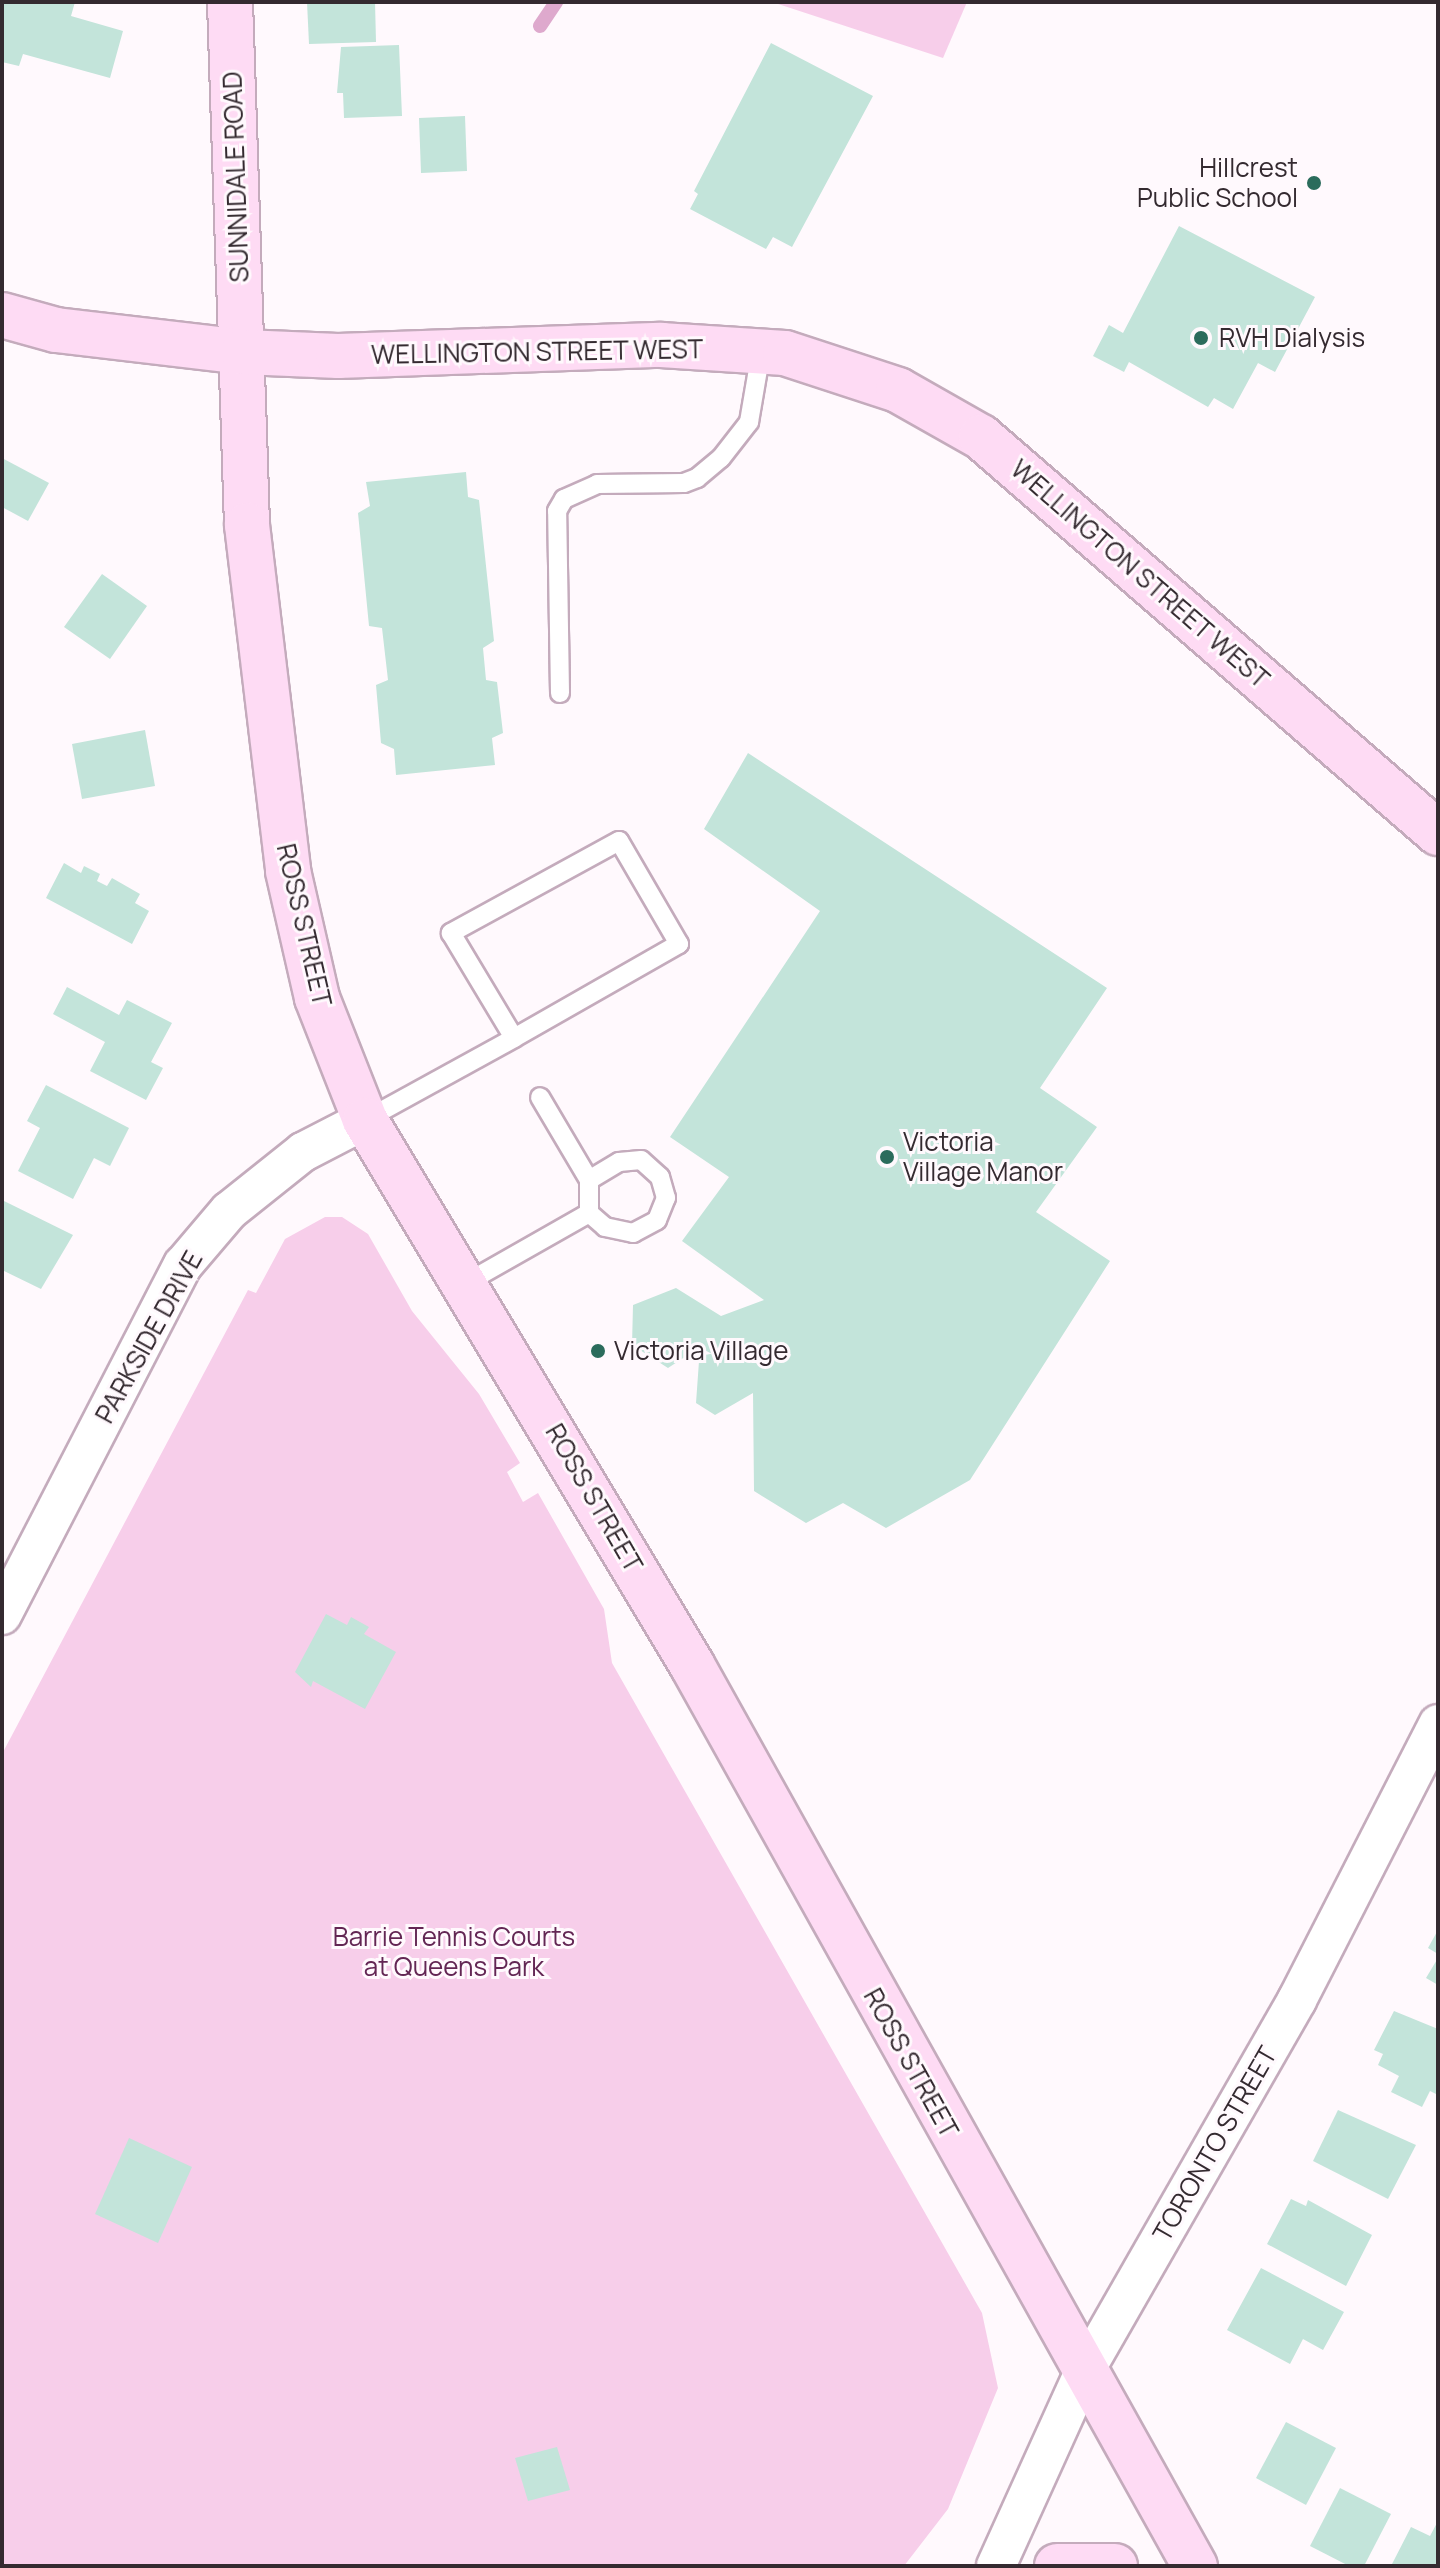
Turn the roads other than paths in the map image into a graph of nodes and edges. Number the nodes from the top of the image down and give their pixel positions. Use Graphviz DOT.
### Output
graph roads {
  1 [pos="230,2"];
  2 [pos="2,315"];
  3 [pos="243,352"];
  4 [pos="761,352"];
  5 [pos="560,693"];
  6 [pos="1438,833"];
  7 [pos="514,1038"];
  8 [pos="540,1097"];
  9 [pos="365,1120"];
  10 [pos="589,1180"];
  11 [pos="589,1213"];
  12 [pos="466,1283"];
  13 [pos="2,1615"];
  14 [pos="1438,1724"];
  15 [pos="1084,2372"];
  16 [pos="996,2566"];
  17 [pos="1057,2566"];
  18 [pos="1115,2566"];
  19 [pos="1195,2566"];
  1 -- 3 [label="main road, SUNNIDALE ROAD"];
  2 -- 3 [label="main road, WELLINGTON STREET WEST"];
  3 -- 4 [label="main road, WELLINGTON STREET WEST"];
  3 -- 9 [label="main road, ROSS STREET"];
  4 -- 5 [label="lane"];
  4 -- 6 [label="main road, WELLINGTON STREET WEST"];
  7 -- 7 [label="lane"];
  7 -- 9 [label="lane"];
  8 -- 10 [label="lane"];
  9 -- 12 [label="main road, ROSS STREET"];
  9 -- 13 [label="street, PARKSIDE DRIVE"];
  10 -- 11 [label="lane"];
  10 -- 11 [label="lane"];
  11 -- 12 [label="lane"];
  12 -- 15 [label="main road, ROSS STREET"];
  14 -- 15 [label="street, TORONTO STREET"];
  15 -- 16 [label="street, TORONTO STREET"];
  15 -- 19 [label="main road, ROSS STREET"];
  17 -- 18 [label="main road"];
}
